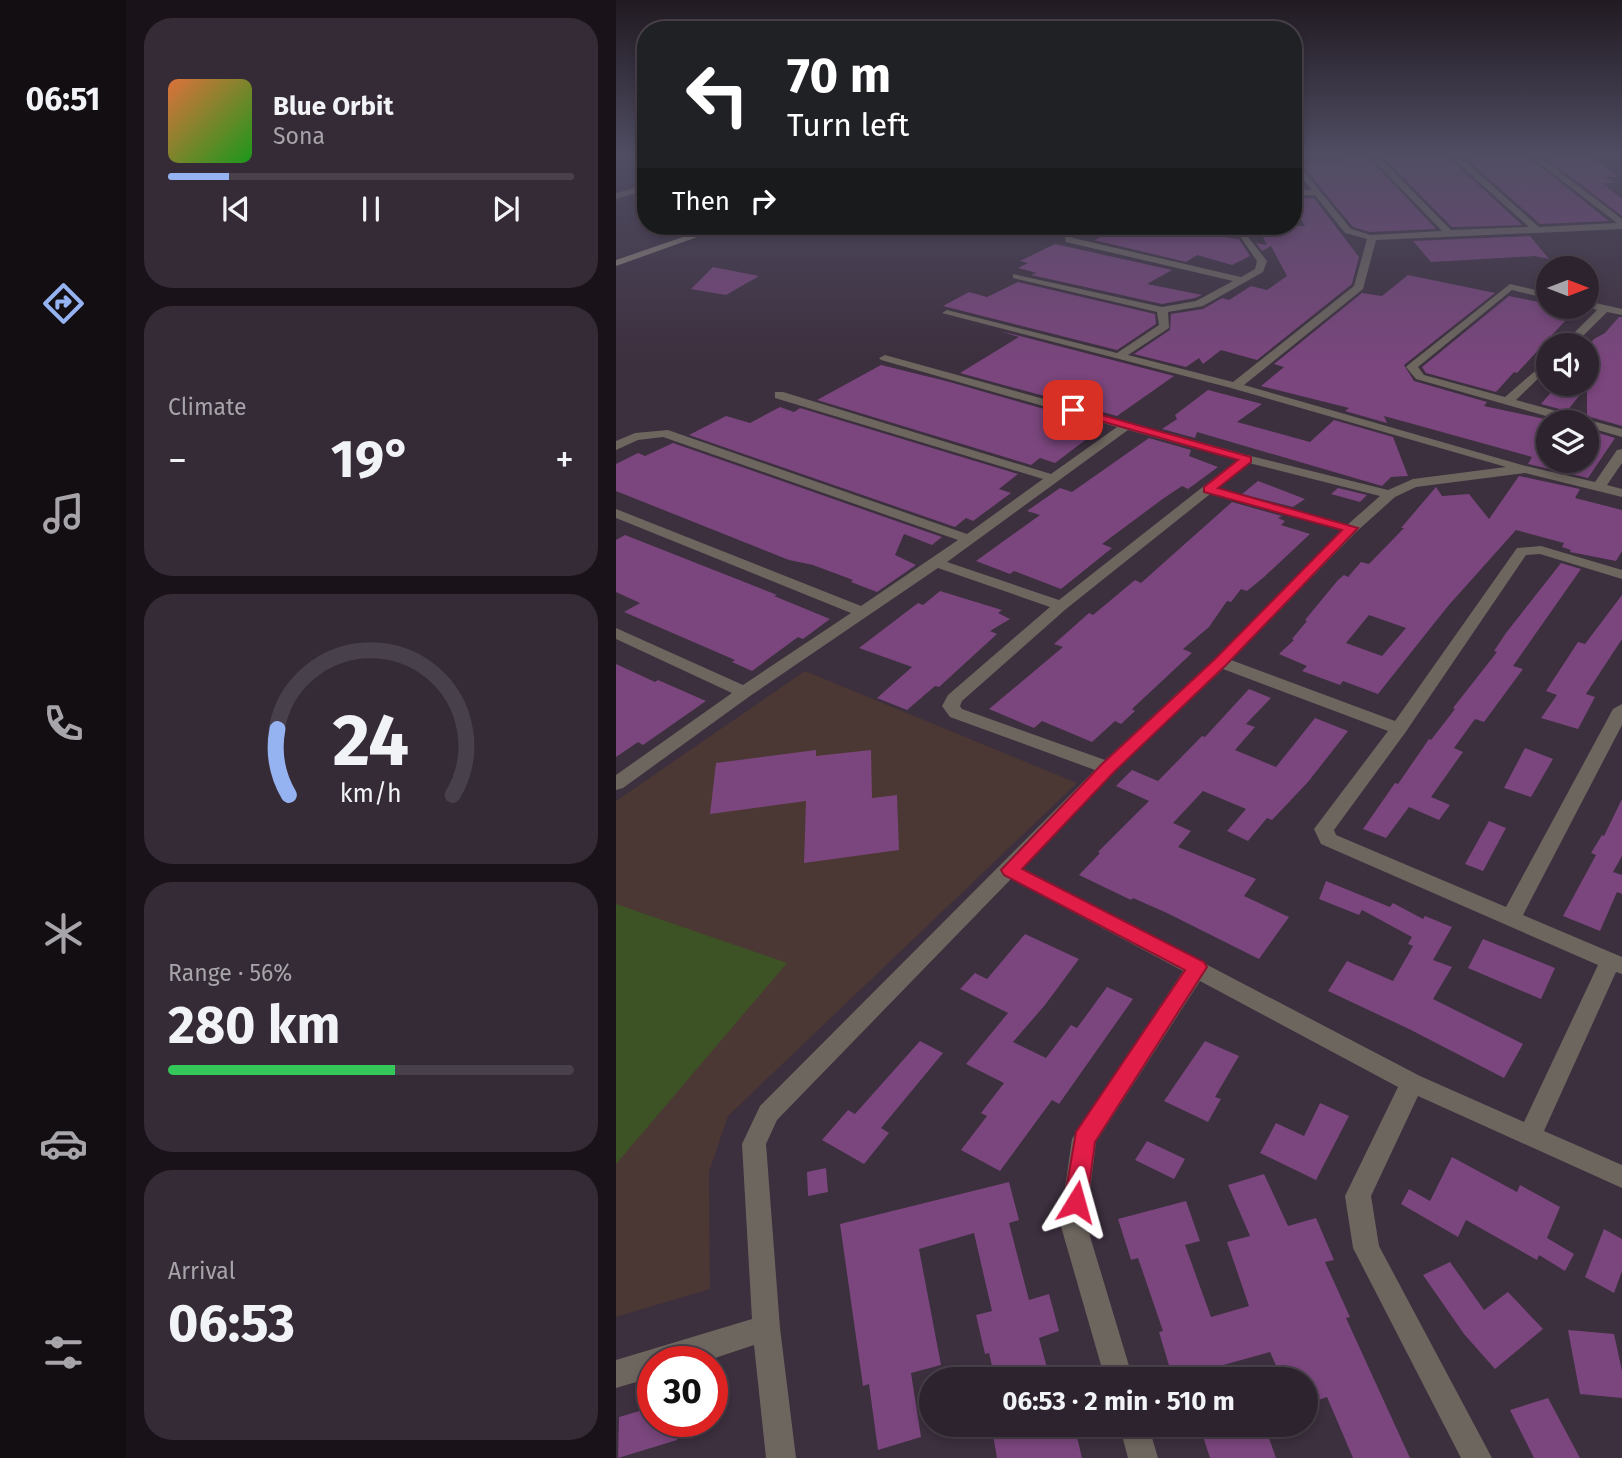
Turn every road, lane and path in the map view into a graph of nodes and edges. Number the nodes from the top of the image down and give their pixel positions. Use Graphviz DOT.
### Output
graph roads {
  1 [pos="1343,224"];
  2 [pos="1440,224"];
  3 [pos="1530,224"];
  4 [pos="1622,224"];
  5 [pos="1536,229"];
  6 [pos="1448,232"];
  7 [pos="696,235"];
  8 [pos="1068,235"];
  9 [pos="1242,235"];
  10 [pos="1372,238"];
  11 [pos="616,262"];
  12 [pos="1016,276"];
  13 [pos="1243,280"];
  14 [pos="1536,293"];
  15 [pos="1600,307"];
  16 [pos="1605,308"];
  17 [pos="1162,310"];
  18 [pos="1622,312"];
  19 [pos="947,313"];
  20 [pos="1579,333"];
  21 [pos="1118,357"];
  22 [pos="885,358"];
  23 [pos="1536,374"];
  24 [pos="1235,386"];
  25 [pos="779,395"];
  26 [pos="1508,401"];
  27 [pos="1540,410"];
  28 [pos="1127,425"];
  29 [pos="1599,426"];
  30 [pos="1622,433"];
  31 [pos="616,446"];
  32 [pos="1622,453"];
  33 [pos="1247,459"];
  34 [pos="1525,469"];
  35 [pos="1052,478"];
  36 [pos="1599,487"];
  37 [pos="1209,489"];
  38 [pos="1622,493"];
  39 [pos="1390,494"];
  40 [pos="616,513"];
  41 [pos="1351,528"];
  42 [pos="969,539"];
  43 [pos="936,563"];
  44 [pos="1622,575"];
  45 [pos="1061,606"];
  46 [pos="862,612"];
  47 [pos="616,634"];
  48 [pos="1220,662"];
  49 [pos="744,692"];
  50 [pos="1622,709"];
  51 [pos="1399,729"];
  52 [pos="1108,768"];
  53 [pos="616,784"];
  54 [pos="1010,870"];
  55 [pos="1511,918"];
  56 [pos="1616,964"];
  57 [pos="1197,967"];
  58 [pos="1412,1083"];
  59 [pos="1530,1134"];
  60 [pos="1622,1177"];
  61 [pos="766,1328"];
  62 [pos="707,1346"];
  63 [pos="1115,1367"];
  64 [pos="637,1368"];
  65 [pos="616,1374"];
  66 [pos="1137,1437"];
  67 [pos="781,1458"];
  68 [pos="1143,1458"];
  69 [pos="1477,1458"];
  1 -- 10 [label="street"];
  2 -- 6 [label="street"];
  3 -- 5 [label="street"];
  4 -- 5 [label="street"];
  5 -- 6 [label="street"];
  6 -- 10 [label="street"];
  7 -- 11 [label="main road"];
  8 -- 13 [label="street"];
  9 -- 13 [label="street"];
  10 -- 24 [label="street"];
  12 -- 17 [label="street"];
  13 -- 17 [label="street"];
  14 -- 26 [label="street"];
  15 -- 16 [label="street"];
  16 -- 18 [label="street"];
  16 -- 20 [label="street"];
  17 -- 21 [label="street"];
  19 -- 21 [label="street"];
  21 -- 24 [label="street"];
  22 -- 28 [label="street"];
  23 -- 26 [label="street"];
  24 -- 34 [label="street"];
  25 -- 35 [label="street"];
  26 -- 27 [label="street"];
  28 -- 33 [label="street"];
  28 -- 35 [label="street"];
  29 -- 30 [label="street"];
  31 -- 42 [label="street"];
  32 -- 36 [label="street"];
  33 -- 37 [label="street"];
  33 -- 39 [label="street"];
  34 -- 36 [label="street"];
  34 -- 39 [label="street"];
  35 -- 42 [label="street"];
  36 -- 38 [label="street"];
  37 -- 41 [label="lane"];
  37 -- 45 [label="street"];
  39 -- 41 [label="street"];
  40 -- 46 [label="street"];
  41 -- 48 [label="street"];
  42 -- 43 [label="street"];
  43 -- 45 [label="street"];
  43 -- 46 [label="street"];
  44 -- 51 [label="street"];
  45 -- 52 [label="street"];
  46 -- 49 [label="street"];
  47 -- 49 [label="street"];
  48 -- 51 [label="street"];
  48 -- 52 [label="street"];
  49 -- 53 [label="street"];
  50 -- 55 [label="street"];
  51 -- 55 [label="street"];
  52 -- 54 [label="street"];
  54 -- 57 [label="street"];
  54 -- 61 [label="street"];
  55 -- 56 [label="street"];
  56 -- 59 [label="street"];
  57 -- 58 [label="street"];
  57 -- 63 [label="street"];
  58 -- 59 [label="street"];
  58 -- 69 [label="street"];
  59 -- 60 [label="street"];
  61 -- 62 [label="street"];
  61 -- 67 [label="street"];
  64 -- 65 [label="street"];
  66 -- 68 [label="street"];
}
